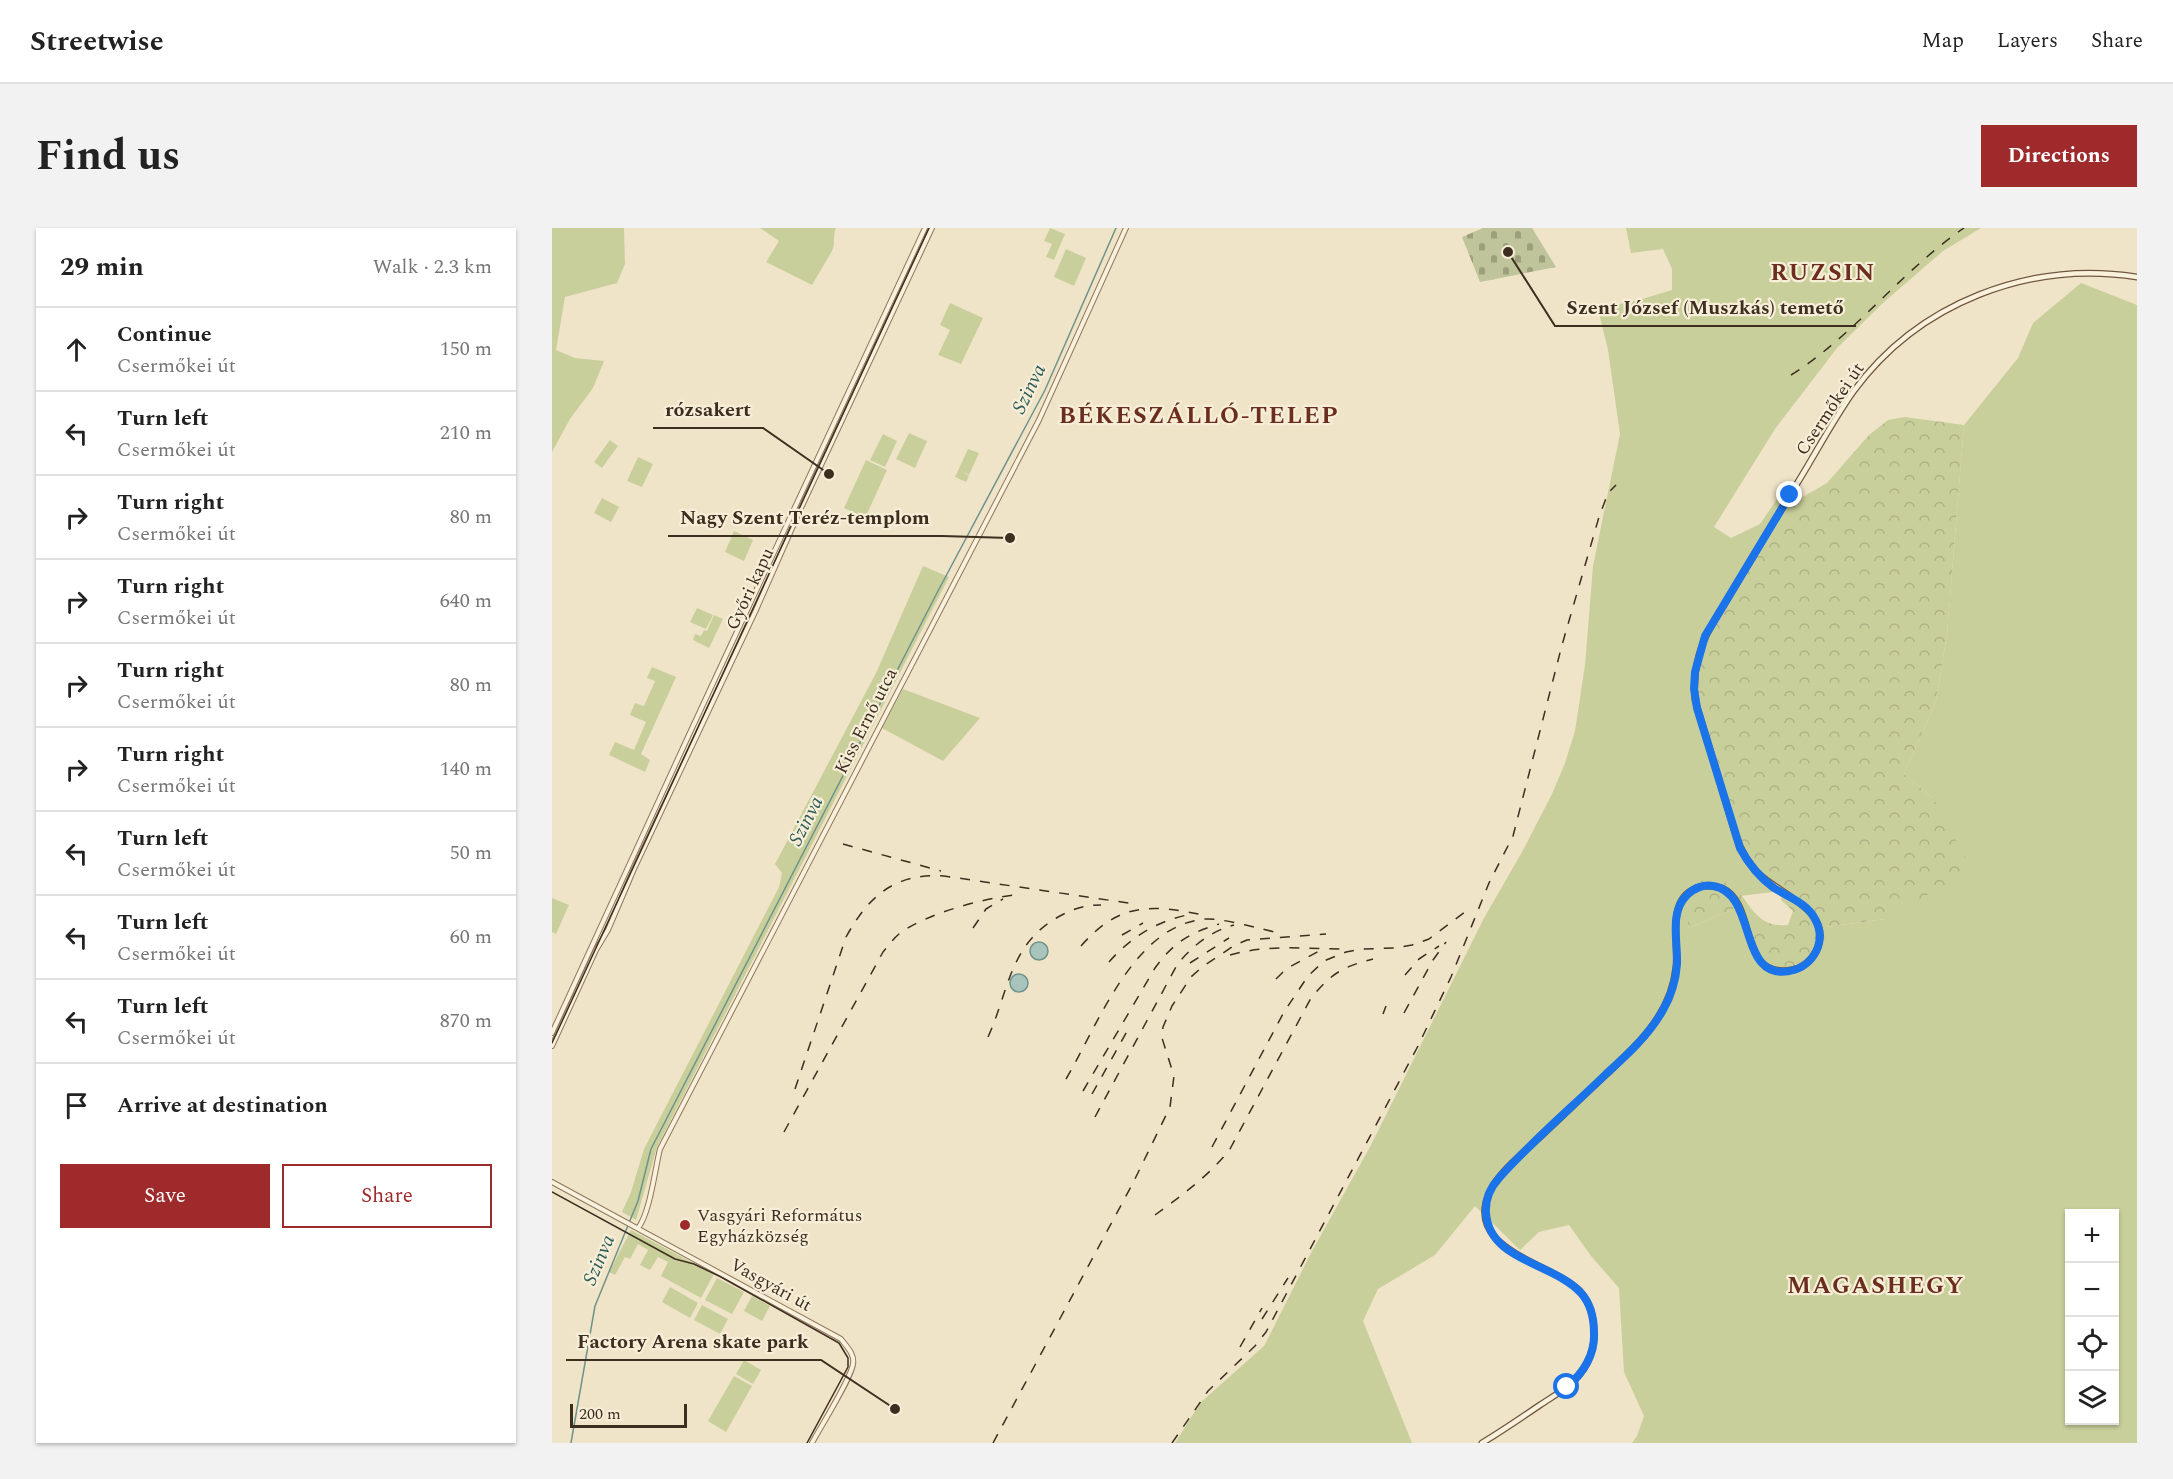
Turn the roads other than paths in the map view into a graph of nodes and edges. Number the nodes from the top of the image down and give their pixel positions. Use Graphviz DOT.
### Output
graph roads {
  1 [pos="925,228"];
  2 [pos="932,228"];
  3 [pos="1126,228"];
  4 [pos="2137,277"];
  5 [pos="552,1034"];
  6 [pos="552,1046"];
  7 [pos="552,1182"];
  8 [pos="638,1228"];
  9 [pos="812,1443"];
  10 [pos="1482,1443"];
  1 -- 5 [label="street, Győri kapu"];
  2 -- 6 [label="street, Győri kapu"];
  3 -- 8 [label="street, Kiss Ernő utca"];
  4 -- 10 [label="main road, Csermőkei út"];
  7 -- 8 [label="street, Vasgyári út"];
  8 -- 9 [label="street, Vasgyári út"];
}
